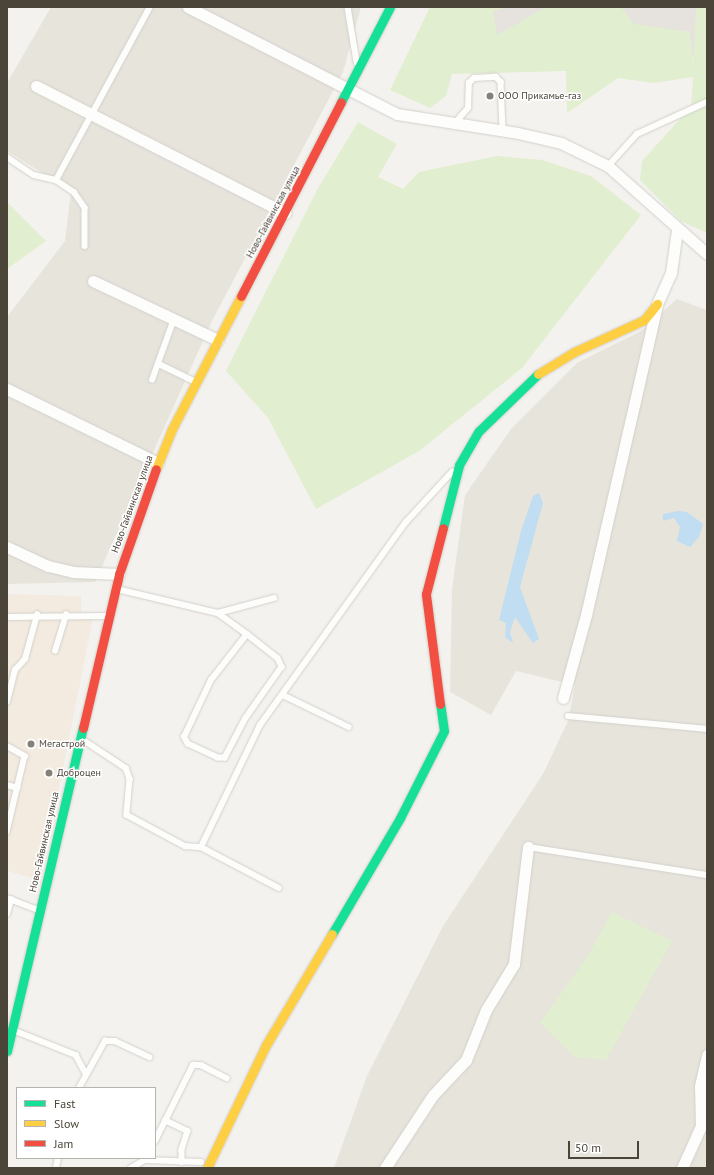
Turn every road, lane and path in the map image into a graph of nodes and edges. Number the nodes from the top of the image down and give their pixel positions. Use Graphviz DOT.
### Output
graph roads {
  1 [pos="150,7"];
  2 [pos="188,7"];
  3 [pos="348,7"];
  4 [pos="390,7"];
  5 [pos="360,69"];
  6 [pos="36,86"];
  7 [pos="349,90"];
  8 [pos="707,102"];
  9 [pos="90,114"];
  10 [pos="455,123"];
  11 [pos="503,130"];
  12 [pos="7,157"];
  13 [pos="608,166"];
  14 [pos="56,180"];
  15 [pos="285,213"];
  16 [pos="677,230"];
  17 [pos="85,246"];
  18 [pos="707,254"];
  19 [pos="93,281"];
  20 [pos="657,304"];
  21 [pos="174,319"];
  22 [pos="218,340"];
  23 [pos="159,364"];
  24 [pos="152,380"];
  25 [pos="196,382"];
  26 [pos="7,389"];
  27 [pos="158,463"];
  28 [pos="460,465"];
  29 [pos="7,547"];
  30 [pos="119,574"];
  31 [pos="115,588"];
  32 [pos="274,598"];
  33 [pos="218,613"];
  34 [pos="37,615"];
  35 [pos="66,615"];
  36 [pos="108,616"];
  37 [pos="7,617"];
  38 [pos="246,634"];
  39 [pos="56,651"];
  40 [pos="282,695"];
  41 [pos="564,698"];
  42 [pos="7,702"];
  43 [pos="568,716"];
  44 [pos="349,728"];
  45 [pos="707,729"];
  46 [pos="80,737"];
  47 [pos="7,746"];
  48 [pos="7,785"];
  49 [pos="18,788"];
  50 [pos="7,832"];
  51 [pos="201,847"];
  52 [pos="528,847"];
  53 [pos="707,875"];
  54 [pos="279,888"];
  55 [pos="9,899"];
  56 [pos="40,911"];
  57 [pos="7,914"];
  58 [pos="10,1018"];
  59 [pos="9,1029"];
  60 [pos="7,1051"];
  61 [pos="707,1055"];
  62 [pos="150,1057"];
  63 [pos="86,1074"];
  64 [pos="227,1078"];
  65 [pos="80,1087"];
  66 [pos="165,1120"];
  67 [pos="704,1129"];
  68 [pos="156,1139"];
  69 [pos="146,1159"];
  70 [pos="182,1162"];
  71 [pos="204,1165"];
  72 [pos="131,1168"];
  73 [pos="386,1168"];
  74 [pos="682,1168"];
  1 -- 9 [label="lane"];
  2 -- 7 [label="street"];
  3 -- 5 [label="lane"];
  4 -- 5 [label="main road, Ново-Гайвинская улица"];
  5 -- 7 [label="main road, Ново-Гайвинская улица"];
  6 -- 9 [label="street"];
  7 -- 10 [label="street"];
  7 -- 15 [label="main road, Ново-Гайвинская улица"];
  8 -- 13 [label="lane"];
  9 -- 14 [label="lane"];
  9 -- 15 [label="street"];
  10 -- 11 [label="street"];
  10 -- 11 [label="lane"];
  11 -- 13 [label="street"];
  12 -- 14 [label="lane"];
  13 -- 16 [label="street"];
  14 -- 17 [label="lane"];
  15 -- 22 [label="main road, Ново-Гайвинская улица"];
  16 -- 18 [label="street"];
  16 -- 20 [label="street"];
  19 -- 21 [label="street"];
  20 -- 28 [label="main road"];
  20 -- 41 [label="street"];
  21 -- 22 [label="street"];
  21 -- 23 [label="lane"];
  22 -- 25 [label="main road, Ново-Гайвинская улица"];
  23 -- 24 [label="lane"];
  23 -- 25 [label="lane"];
  25 -- 27 [label="main road, Ново-Гайвинская улица"];
  26 -- 27 [label="street"];
  27 -- 30 [label="main road, Ново-Гайвинская улица"];
  28 -- 40 [label="lane"];
  28 -- 71 [label="main road"];
  29 -- 30 [label="street"];
  30 -- 31 [label="main road, Ново-Гайвинская улица"];
  31 -- 33 [label="lane"];
  31 -- 36 [label="main road, Ново-Гайвинская улица"];
  32 -- 33 [label="lane"];
  33 -- 38 [label="lane"];
  34 -- 35 [label="lane"];
  34 -- 37 [label="lane"];
  34 -- 42 [label="lane"];
  35 -- 36 [label="lane"];
  35 -- 39 [label="lane"];
  36 -- 46 [label="main road, Ново-Гайвинская улица"];
  38 -- 38 [label="lane"];
  40 -- 44 [label="lane"];
  40 -- 51 [label="lane"];
  43 -- 45 [label="lane"];
  46 -- 51 [label="lane"];
  46 -- 56 [label="main road, Ново-Гайвинская улица"];
  47 -- 49 [label="lane"];
  48 -- 49 [label="lane"];
  49 -- 50 [label="lane"];
  51 -- 54 [label="lane"];
  52 -- 53 [label="lane"];
  52 -- 73 [label="street"];
  55 -- 56 [label="lane"];
  55 -- 57 [label="lane"];
  56 -- 58 [label="main road, Ново-Гайвинская улица"];
  58 -- 59 [label="main road, Ново-Гайвинская улица"];
  59 -- 60 [label="main road, Ново-Гайвинская улица"];
  59 -- 63 [label="lane"];
  61 -- 67 [label="street"];
  62 -- 63 [label="lane"];
  63 -- 65 [label="lane"];
  64 -- 66 [label="lane"];
  66 -- 68 [label="lane"];
  66 -- 70 [label="lane"];
  67 -- 74 [label="street"];
  69 -- 70 [label="lane"];
  69 -- 72 [label="lane"];
  70 -- 71 [label="lane"];
}
